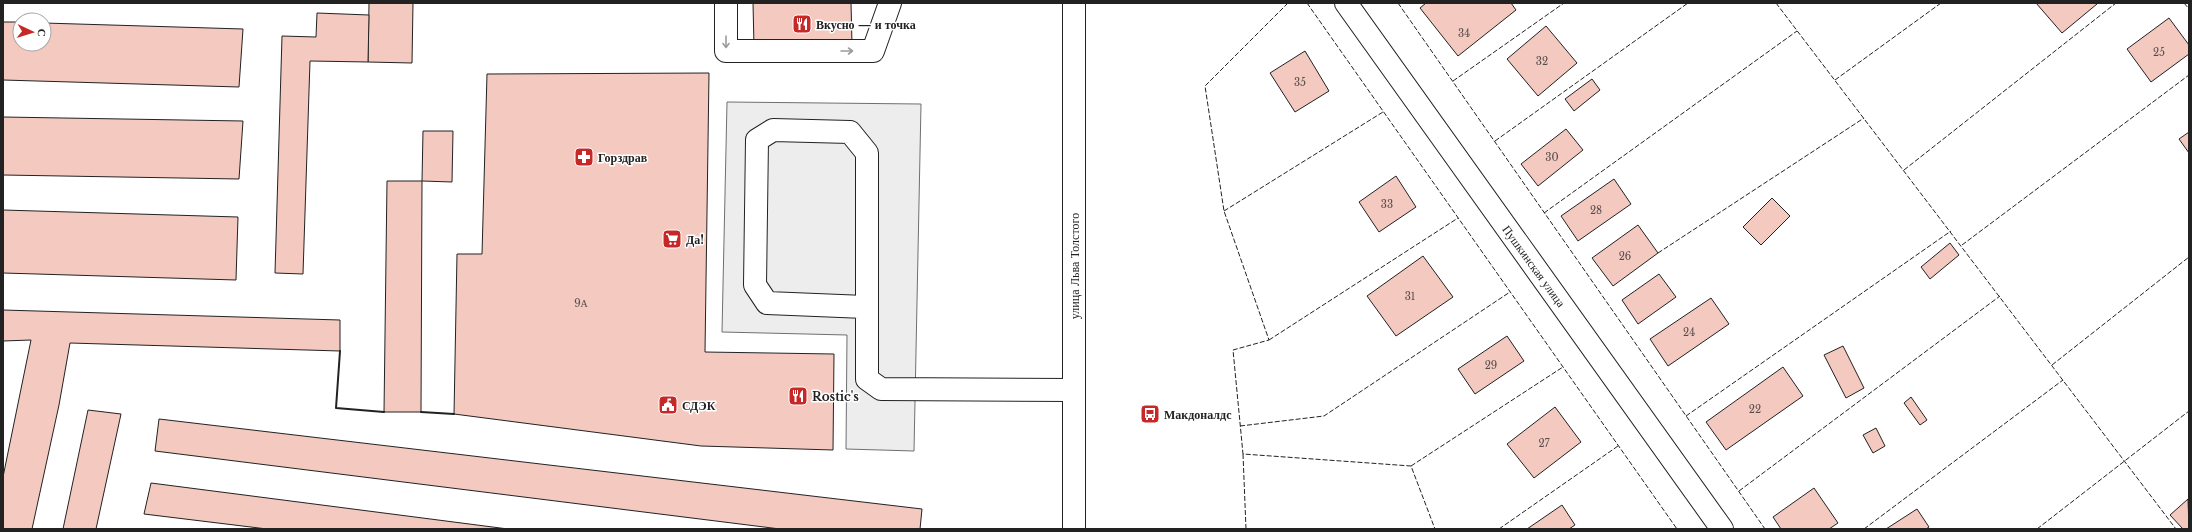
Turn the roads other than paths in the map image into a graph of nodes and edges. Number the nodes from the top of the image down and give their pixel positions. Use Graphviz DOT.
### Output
graph roads {
  1 [pos="726,3"];
  2 [pos="890,3"];
  3 [pos="1074,3"];
  4 [pos="1346,3"];
  5 [pos="865,307"];
  6 [pos="1074,390"];
  7 [pos="1074,529"];
  8 [pos="1722,529"];
  1 -- 2 [label="main road, one-way"];
  3 -- 6 [label="main road, улица Льва Толстого"];
  4 -- 8 [label="main road, Пушкинская улица"];
  5 -- 5 [label="main road"];
  5 -- 6 [label="main road"];
  6 -- 7 [label="main road, улица Льва Толстого"];
}
